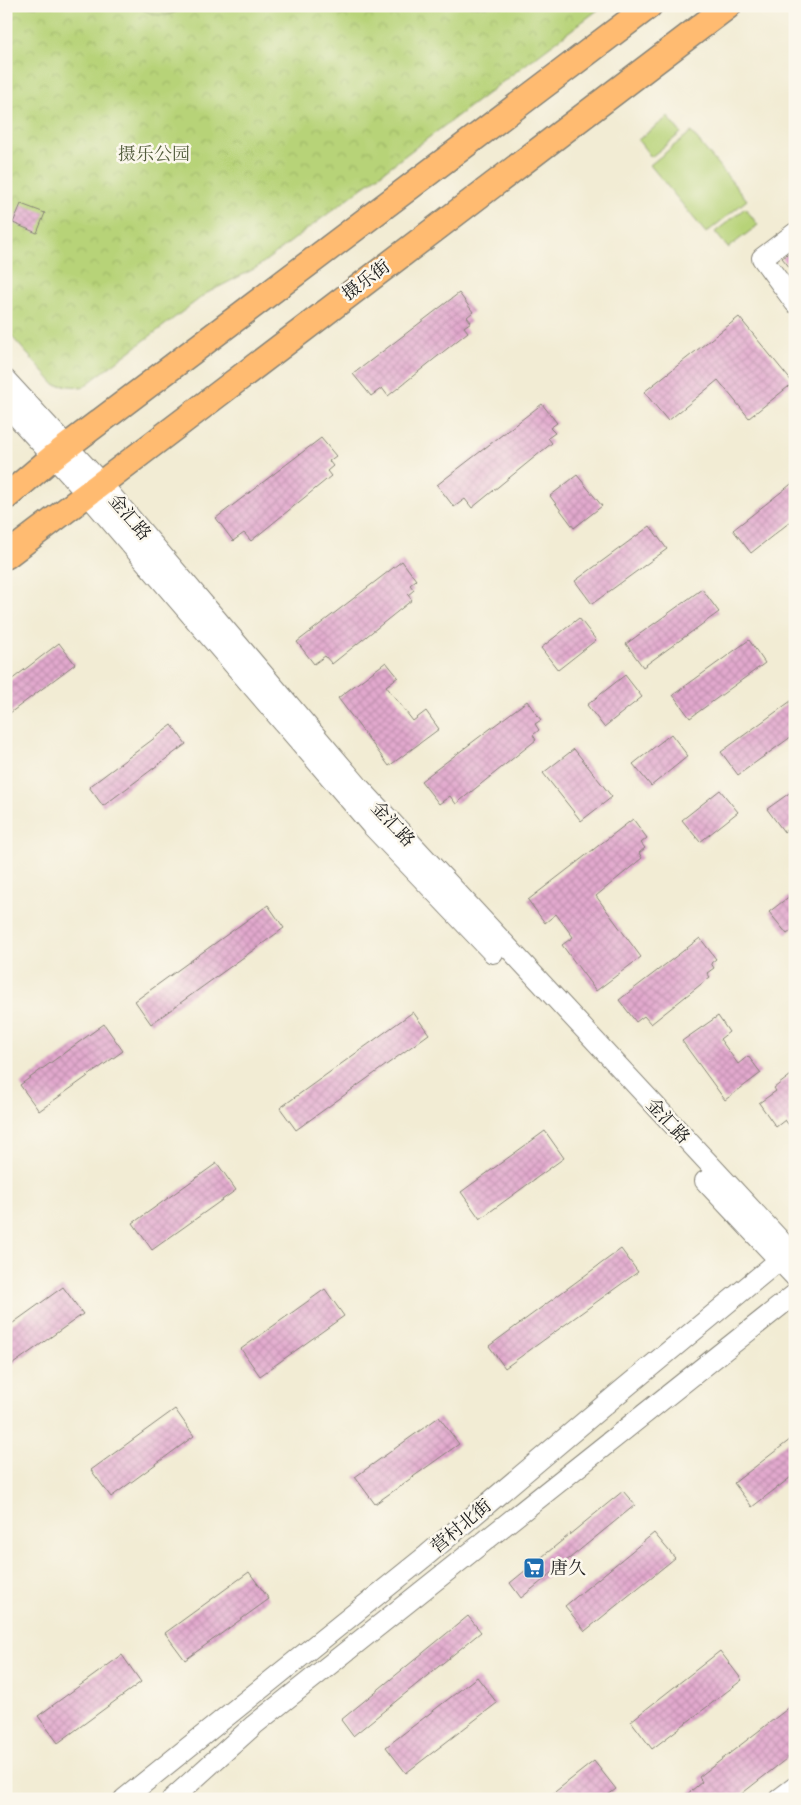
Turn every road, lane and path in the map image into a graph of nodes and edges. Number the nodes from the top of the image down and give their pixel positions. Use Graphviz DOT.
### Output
graph roads {
  1 [pos="648,6"];
  2 [pos="728,6"];
  3 [pos="795,233"];
  4 [pos="795,303"];
  5 [pos="6,380"];
  6 [pos="6,405"];
  7 [pos="60,452"];
  8 [pos="94,488"];
  9 [pos="6,497"];
  10 [pos="6,556"];
  11 [pos="790,1254"];
  12 [pos="795,1277"];
  13 [pos="795,1294"];
  14 [pos="795,1786"];
  15 [pos="124,1799"];
  16 [pos="172,1799"];
  17 [pos="779,1799"];
  1 -- 7 [label="main road"];
  2 -- 8 [label="main road, 摄乐街"];
  3 -- 4 [label="street"];
  5 -- 7 [label="street, 金汇路"];
  6 -- 7 [label="street, 金汇路"];
  7 -- 8 [label="street, 金汇路"];
  7 -- 9 [label="main road"];
  8 -- 10 [label="main road, 摄乐街"];
  8 -- 11 [label="street, 金汇路"];
  11 -- 12 [label="street, 金汇路"];
  11 -- 15 [label="street, 营村北街"];
  13 -- 16 [label="street, 营村北街"];
  14 -- 17 [label="street"];
}
